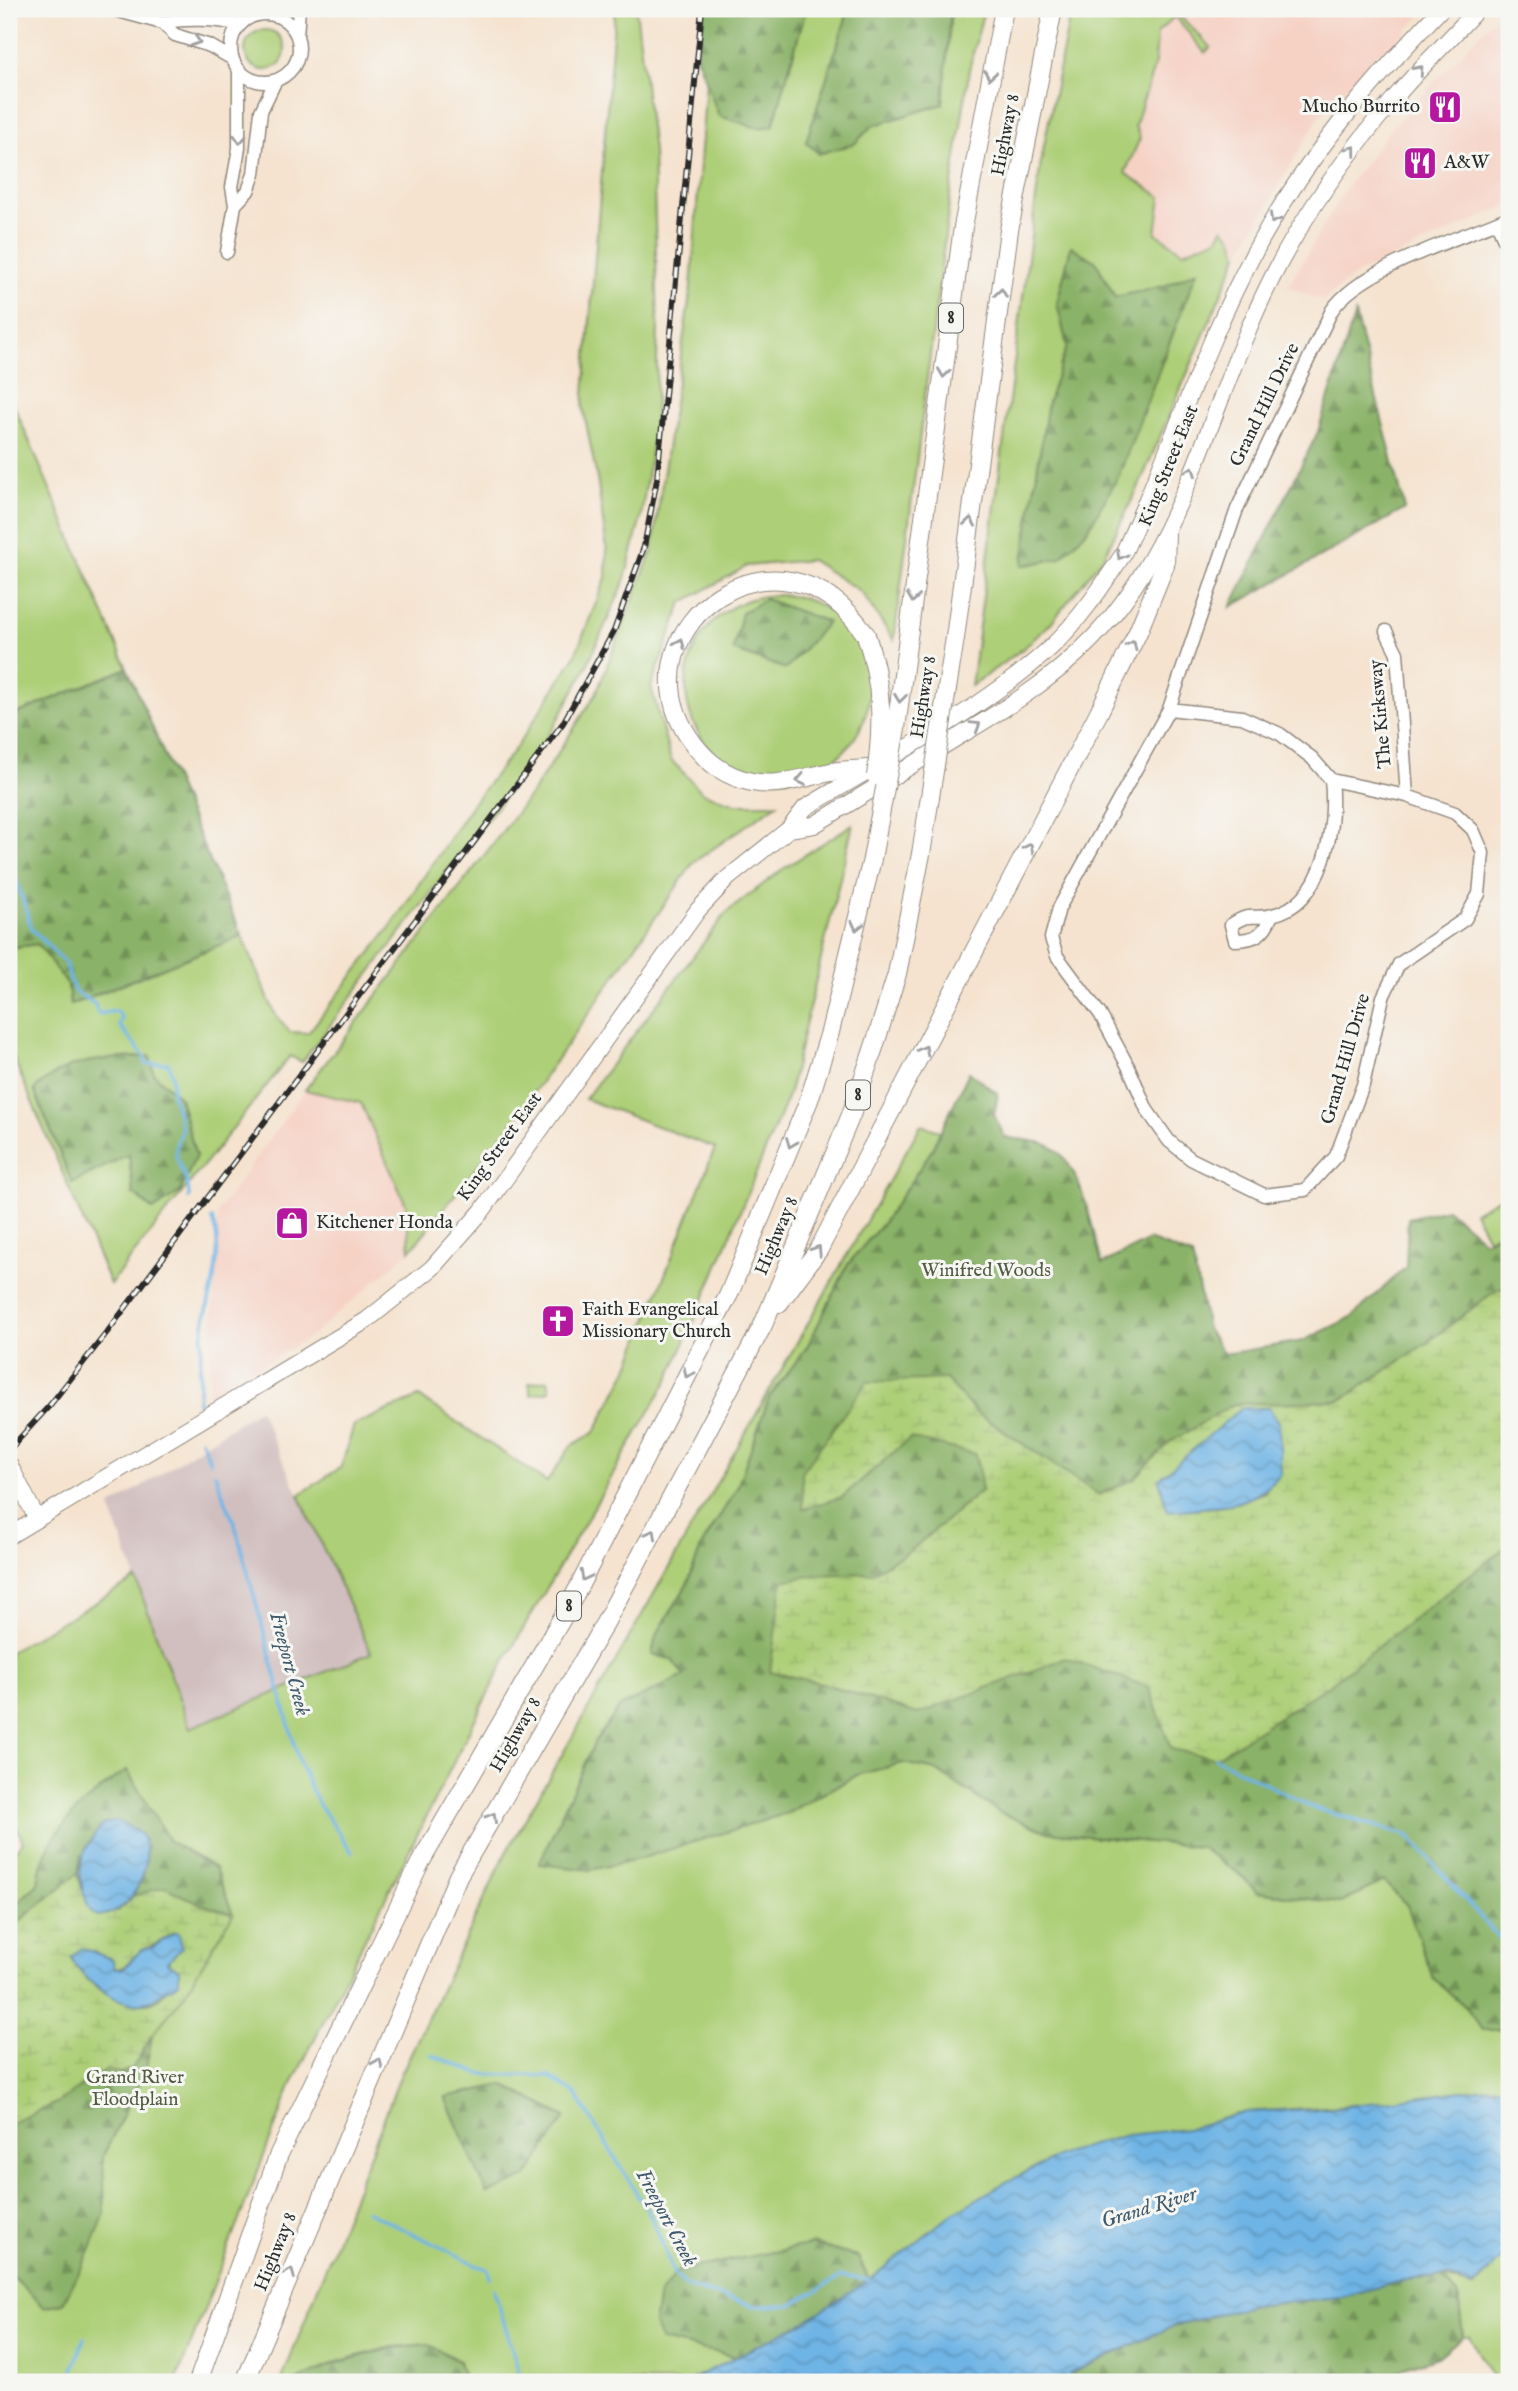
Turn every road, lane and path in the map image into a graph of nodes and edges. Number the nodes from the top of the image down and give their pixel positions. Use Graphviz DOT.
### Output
graph roads {
  1 [pos="110,9"];
  2 [pos="299,9"];
  3 [pos="1004,9"];
  4 [pos="1053,9"];
  5 [pos="1441,9"];
  6 [pos="1477,9"];
  7 [pos="264,11"];
  8 [pos="162,23"];
  9 [pos="239,25"];
  10 [pos="297,36"];
  11 [pos="231,58"];
  12 [pos="239,72"];
  13 [pos="275,82"];
  14 [pos="235,205"];
  15 [pos="1503,220"];
  16 [pos="1509,251"];
  17 [pos="227,252"];
  18 [pos="1166,534"];
  19 [pos="1386,631"];
  20 [pos="1169,709"];
  21 [pos="868,769"];
  22 [pos="1331,780"];
  23 [pos="1407,796"];
  24 [pos="789,829"];
  25 [pos="872,859"];
  26 [pos="1272,915"];
  27 [pos="762,1325"];
  28 [pos="9,1464"];
  29 [pos="37,1518"];
  30 [pos="9,1536"];
  31 [pos="198,2382"];
  32 [pos="245,2382"];
  1 -- 8 [label="street"];
  2 -- 10 [label="street"];
  3 -- 25 [label="highway, Highway 8 / 8, one-way, bridge"];
  27 -- 4 [label="highway, Highway 8 / 8, one-way, bridge"];
  5 -- 21 [label="main road, King Street East, one-way"];
  18 -- 6 [label="main road, King Street East, one-way"];
  7 -- 9 [label="street"];
  7 -- 10 [label="street"];
  8 -- 9 [label="street"];
  8 -- 11 [label="street, one-way"];
  9 -- 11 [label="street"];
  10 -- 13 [label="street"];
  11 -- 12 [label="street"];
  12 -- 13 [label="street"];
  12 -- 14 [label="street, one-way"];
  13 -- 14 [label="street"];
  14 -- 17 [label="street"];
  15 -- 16 [label="street"];
  15 -- 20 [label="street, Grand Hill Drive"];
  24 -- 18 [label="main road, King Street East, one-way"];
  27 -- 18 [label="highway, one-way"];
  19 -- 23 [label="street, The Kirksway"];
  20 -- 22 [label="street"];
  20 -- 23 [label="street, Grand Hill Drive"];
  21 -- 24 [label="main road, King Street East"];
  21 -- 25 [label="highway, one-way, bridge"];
  22 -- 23 [label="street, Grand Hill Drive"];
  22 -- 26 [label="street"];
  24 -- 29 [label="main road, King Street East"];
  25 -- 31 [label="highway, Highway 8 / 8, one-way"];
  32 -- 27 [label="highway, Highway 8 / 8, one-way"];
  28 -- 29 [label="main road"];
  29 -- 30 [label="main road, King Street East"];
}
